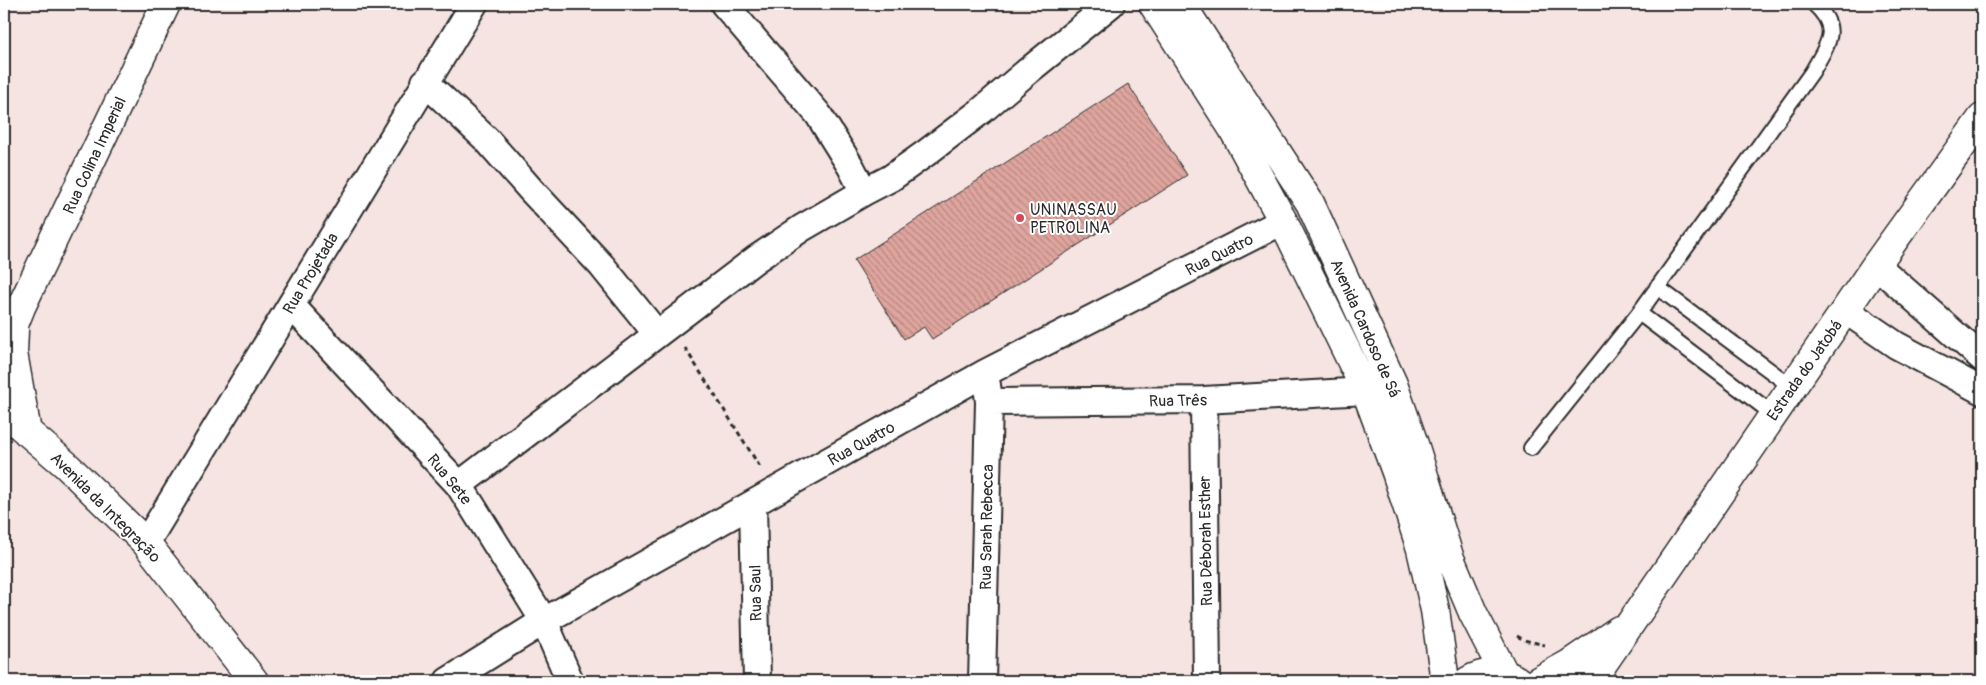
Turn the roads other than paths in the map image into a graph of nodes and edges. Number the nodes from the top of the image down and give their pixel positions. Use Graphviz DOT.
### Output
graph roads {
  1 [pos="166,4"];
  2 [pos="474,4"];
  3 [pos="724,4"];
  4 [pos="1111,4"];
  5 [pos="1152,4"];
  6 [pos="1181,4"];
  7 [pos="1814,4"];
  8 [pos="425,82"];
  9 [pos="1982,118"];
  10 [pos="864,192"];
  11 [pos="1283,221"];
  12 [pos="1876,265"];
  13 [pos="1657,288"];
  14 [pos="290,305"];
  15 [pos="1845,310"];
  16 [pos="1639,313"];
  17 [pos="11,326"];
  18 [pos="663,329"];
  19 [pos="1982,358"];
  20 [pos="985,373"];
  21 [pos="1792,387"];
  22 [pos="1982,391"];
  23 [pos="1366,392"];
  24 [pos="1204,400"];
  25 [pos="989,402"];
  26 [pos="4,412"];
  27 [pos="1773,414"];
  28 [pos="27,432"];
  29 [pos="1531,448"];
  30 [pos="459,485"];
  31 [pos="752,505"];
  32 [pos="146,543"];
  33 [pos="544,621"];
  34 [pos="1629,624"];
  35 [pos="1512,678"];
  36 [pos="254,681"];
  37 [pos="448,681"];
  38 [pos="570,681"];
  39 [pos="757,681"];
  40 [pos="982,681"];
  41 [pos="1207,681"];
  42 [pos="1445,681"];
  43 [pos="1468,681"];
  44 [pos="1538,681"];
  45 [pos="1591,681"];
  1 -- 17 [label="main road, Rua Colina Imperial"];
  2 -- 8 [label="street, Rua Projetada"];
  3 -- 10 [label="street"];
  4 -- 10 [label="street"];
  5 -- 11 [label="main road, Avenida Cardoso de Sá"];
  6 -- 35 [label="main road, Avenida Cardoso de Sá"];
  7 -- 13 [label="lane"];
  8 -- 14 [label="street, Rua Projetada"];
  8 -- 18 [label="street"];
  9 -- 12 [label="main road, Estrada do Jatobá"];
  10 -- 18 [label="street"];
  11 -- 20 [label="street, Rua Quatro"];
  11 -- 23 [label="main road, Avenida Cardoso de Sá"];
  12 -- 15 [label="main road, Estrada do Jatobá"];
  12 -- 19 [label="street"];
  13 -- 16 [label="lane"];
  13 -- 21 [label="lane"];
  14 -- 30 [label="street, Rua Sete"];
  14 -- 32 [label="street, Rua Projetada"];
  15 -- 21 [label="main road, Estrada do Jatobá"];
  15 -- 22 [label="street"];
  16 -- 27 [label="lane"];
  16 -- 29 [label="lane"];
  17 -- 28 [label="main road"];
  18 -- 30 [label="street"];
  20 -- 25 [label="street, Rua Sarah Rebecca"];
  20 -- 31 [label="street, Rua Quatro"];
  21 -- 27 [label="main road, Estrada do Jatobá"];
  23 -- 24 [label="street, Rua Três"];
  23 -- 42 [label="main road, Avenida Cardoso de Sá"];
  24 -- 25 [label="street, Rua Três"];
  24 -- 41 [label="street, Rua Déborah Esther"];
  25 -- 40 [label="street, Rua Sarah Rebecca"];
  26 -- 28 [label="main road, Avenida da Integração"];
  27 -- 34 [label="main road, Estrada do Jatobá"];
  28 -- 32 [label="main road, Avenida da Integração"];
  30 -- 33 [label="street, Rua Sete"];
  31 -- 33 [label="street, Rua Quatro"];
  31 -- 39 [label="street, Rua Saul"];
  32 -- 36 [label="main road, Avenida da Integração"];
  33 -- 37 [label="street, Rua Quatro"];
  33 -- 38 [label="street, Rua Sete"];
  34 -- 44 [label="main road"];
  34 -- 45 [label="main road, Estrada do Jatobá"];
  35 -- 43 [label="main road"];
}
